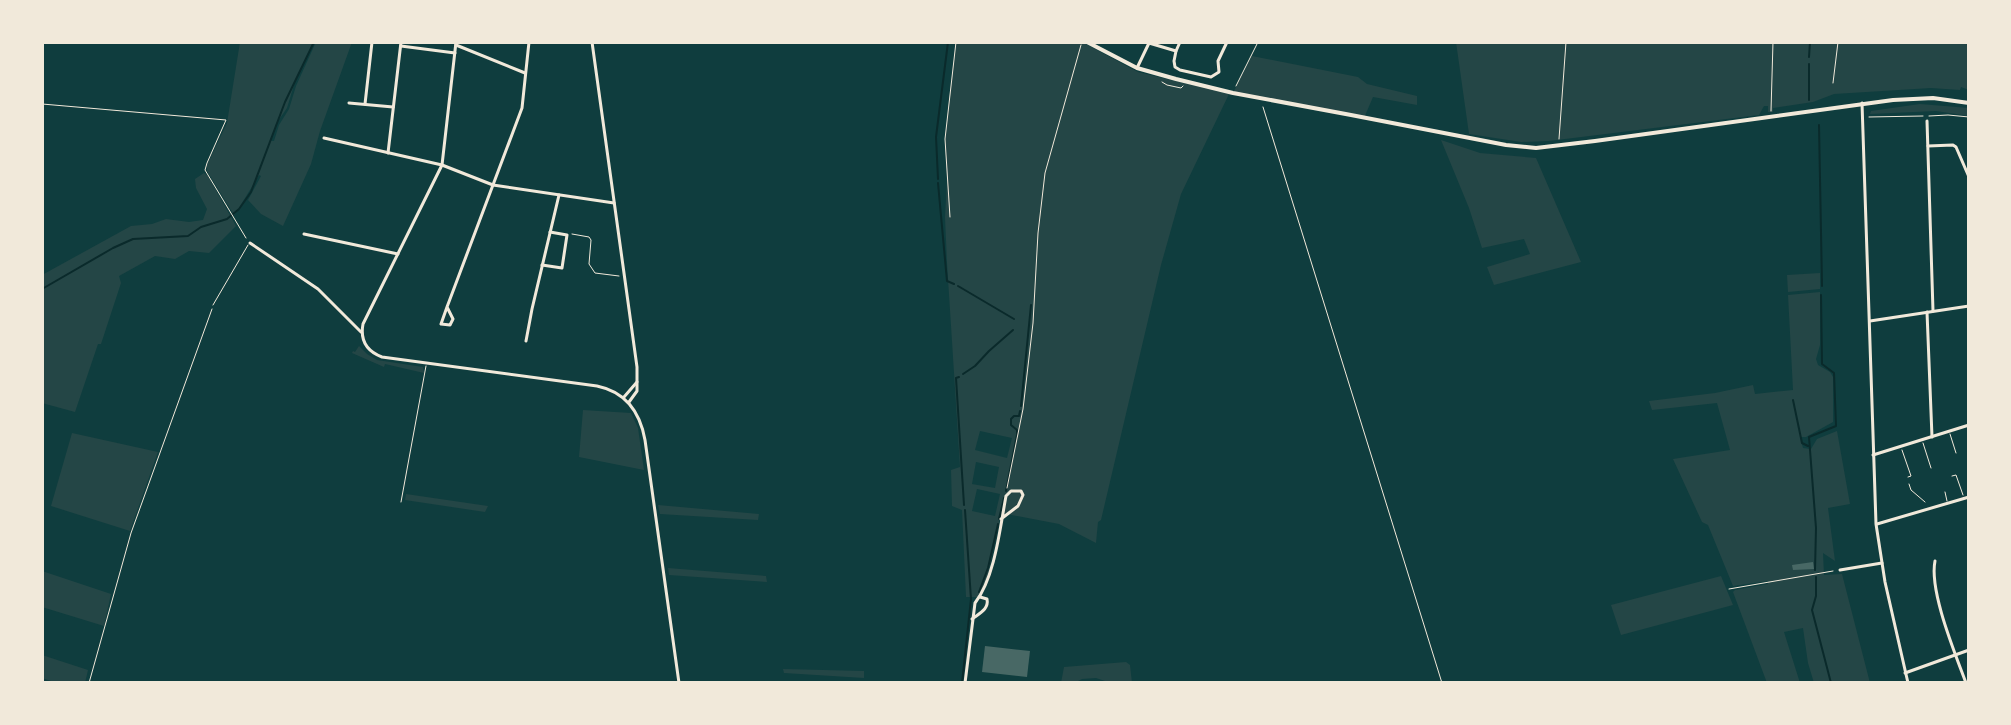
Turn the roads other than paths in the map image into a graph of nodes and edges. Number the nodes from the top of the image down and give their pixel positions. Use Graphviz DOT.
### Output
graph roads {
  1 [pos="372,42"];
  2 [pos="529,42"];
  3 [pos="592,42"];
  4 [pos="1084,42"];
  5 [pos="1149,42"];
  6 [pos="1180,42"];
  7 [pos="1227,42"];
  8 [pos="401,44"];
  9 [pos="456,44"];
  10 [pos="1176,51"];
  11 [pos="455,53"];
  12 [pos="1137,68"];
  13 [pos="525,73"];
  14 [pos="349,103"];
  15 [pos="1862,103"];
  16 [pos="1969,103"];
  17 [pos="365,104"];
  18 [pos="393,107"];
  19 [pos="1927,121"];
  20 [pos="324,138"];
  21 [pos="1928,146"];
  22 [pos="388,153"];
  23 [pos="442,165"];
  24 [pos="1969,177"];
  25 [pos="493,185"];
  26 [pos="559,195"];
  27 [pos="614,203"];
  28 [pos="550,232"];
  29 [pos="304,234"];
  30 [pos="250,243"];
  31 [pos="398,254"];
  32 [pos="542,265"];
  33 [pos="213,305"];
  34 [pos="1969,306"];
  35 [pos="447,307"];
  36 [pos="1933,311"];
  37 [pos="1927,312"];
  38 [pos="1870,321"];
  39 [pos="361,332"];
  40 [pos="526,341"];
  41 [pos="427,363"];
  42 [pos="637,382"];
  43 [pos="624,397"];
  44 [pos="629,402"];
  45 [pos="1969,425"];
  46 [pos="1950,431"];
  47 [pos="1932,437"];
  48 [pos="1923,440"];
  49 [pos="1902,447"];
  50 [pos="1956,453"];
  51 [pos="1873,455"];
  52 [pos="1931,468"];
  53 [pos="1952,476"];
  54 [pos="1908,477"];
  55 [pos="1945,492"];
  56 [pos="1967,498"];
  57 [pos="401,502"];
  58 [pos="1925,502"];
  59 [pos="1948,503"];
  60 [pos="1928,510"];
  61 [pos="1001,519"];
  62 [pos="1876,524"];
  63 [pos="1935,561"];
  64 [pos="1882,563"];
  65 [pos="1840,570"];
  66 [pos="980,597"];
  67 [pos="972,619"];
  68 [pos="1969,650"];
  69 [pos="1955,655"];
  70 [pos="1905,673"];
  71 [pos="679,683"];
  72 [pos="965,683"];
  73 [pos="1908,683"];
  74 [pos="1966,683"];
  1 -- 17 [label="street"];
  2 -- 13 [label="street"];
  3 -- 27 [label="street"];
  4 -- 12 [label="main road"];
  5 -- 10 [label="street"];
  5 -- 12 [label="street"];
  6 -- 10 [label="street"];
  7 -- 10 [label="street"];
  8 -- 11 [label="street"];
  8 -- 18 [label="street"];
  9 -- 11 [label="street"];
  9 -- 13 [label="street"];
  11 -- 23 [label="street"];
  12 -- 15 [label="main road"];
  13 -- 25 [label="street"];
  14 -- 17 [label="street"];
  15 -- 16 [label="main road"];
  15 -- 38 [label="street"];
  17 -- 18 [label="street"];
  18 -- 22 [label="street"];
  19 -- 21 [label="street"];
  20 -- 22 [label="street"];
  21 -- 24 [label="street"];
  21 -- 36 [label="street"];
  22 -- 23 [label="street"];
  23 -- 25 [label="street"];
  23 -- 31 [label="street"];
  25 -- 26 [label="street"];
  25 -- 35 [label="street"];
  26 -- 27 [label="street"];
  26 -- 28 [label="street"];
  27 -- 42 [label="street"];
  28 -- 32 [label="street"];
  28 -- 32 [label="street"];
  29 -- 31 [label="street"];
  30 -- 33 [label="lane"];
  30 -- 39 [label="street"];
  31 -- 39 [label="street"];
  32 -- 40 [label="street"];
  34 -- 36 [label="street"];
  36 -- 37 [label="street"];
  37 -- 38 [label="street"];
  37 -- 47 [label="street"];
  38 -- 51 [label="street"];
  39 -- 41 [label="street"];
  41 -- 43 [label="street"];
  41 -- 57 [label="lane"];
  42 -- 43 [label="street"];
  42 -- 44 [label="street"];
  43 -- 44 [label="street"];
  44 -- 71 [label="street"];
  45 -- 46 [label="street"];
  46 -- 47 [label="street"];
  46 -- 50 [label="lane"];
  47 -- 48 [label="street"];
  48 -- 49 [label="street"];
  48 -- 52 [label="lane"];
  49 -- 51 [label="street"];
  49 -- 54 [label="lane"];
  51 -- 62 [label="street"];
  53 -- 56 [label="lane"];
  55 -- 59 [label="lane"];
  56 -- 59 [label="street"];
  58 -- 60 [label="lane"];
  59 -- 60 [label="street"];
  60 -- 62 [label="street"];
  61 -- 61 [label="street"];
  61 -- 66 [label="street"];
  62 -- 64 [label="street"];
  63 -- 69 [label="street"];
  64 -- 65 [label="street"];
  64 -- 70 [label="street"];
  66 -- 67 [label="street"];
  66 -- 67 [label="street"];
  67 -- 72 [label="street"];
  68 -- 69 [label="street"];
  69 -- 70 [label="street"];
  69 -- 74 [label="street"];
  70 -- 73 [label="street"];
}
